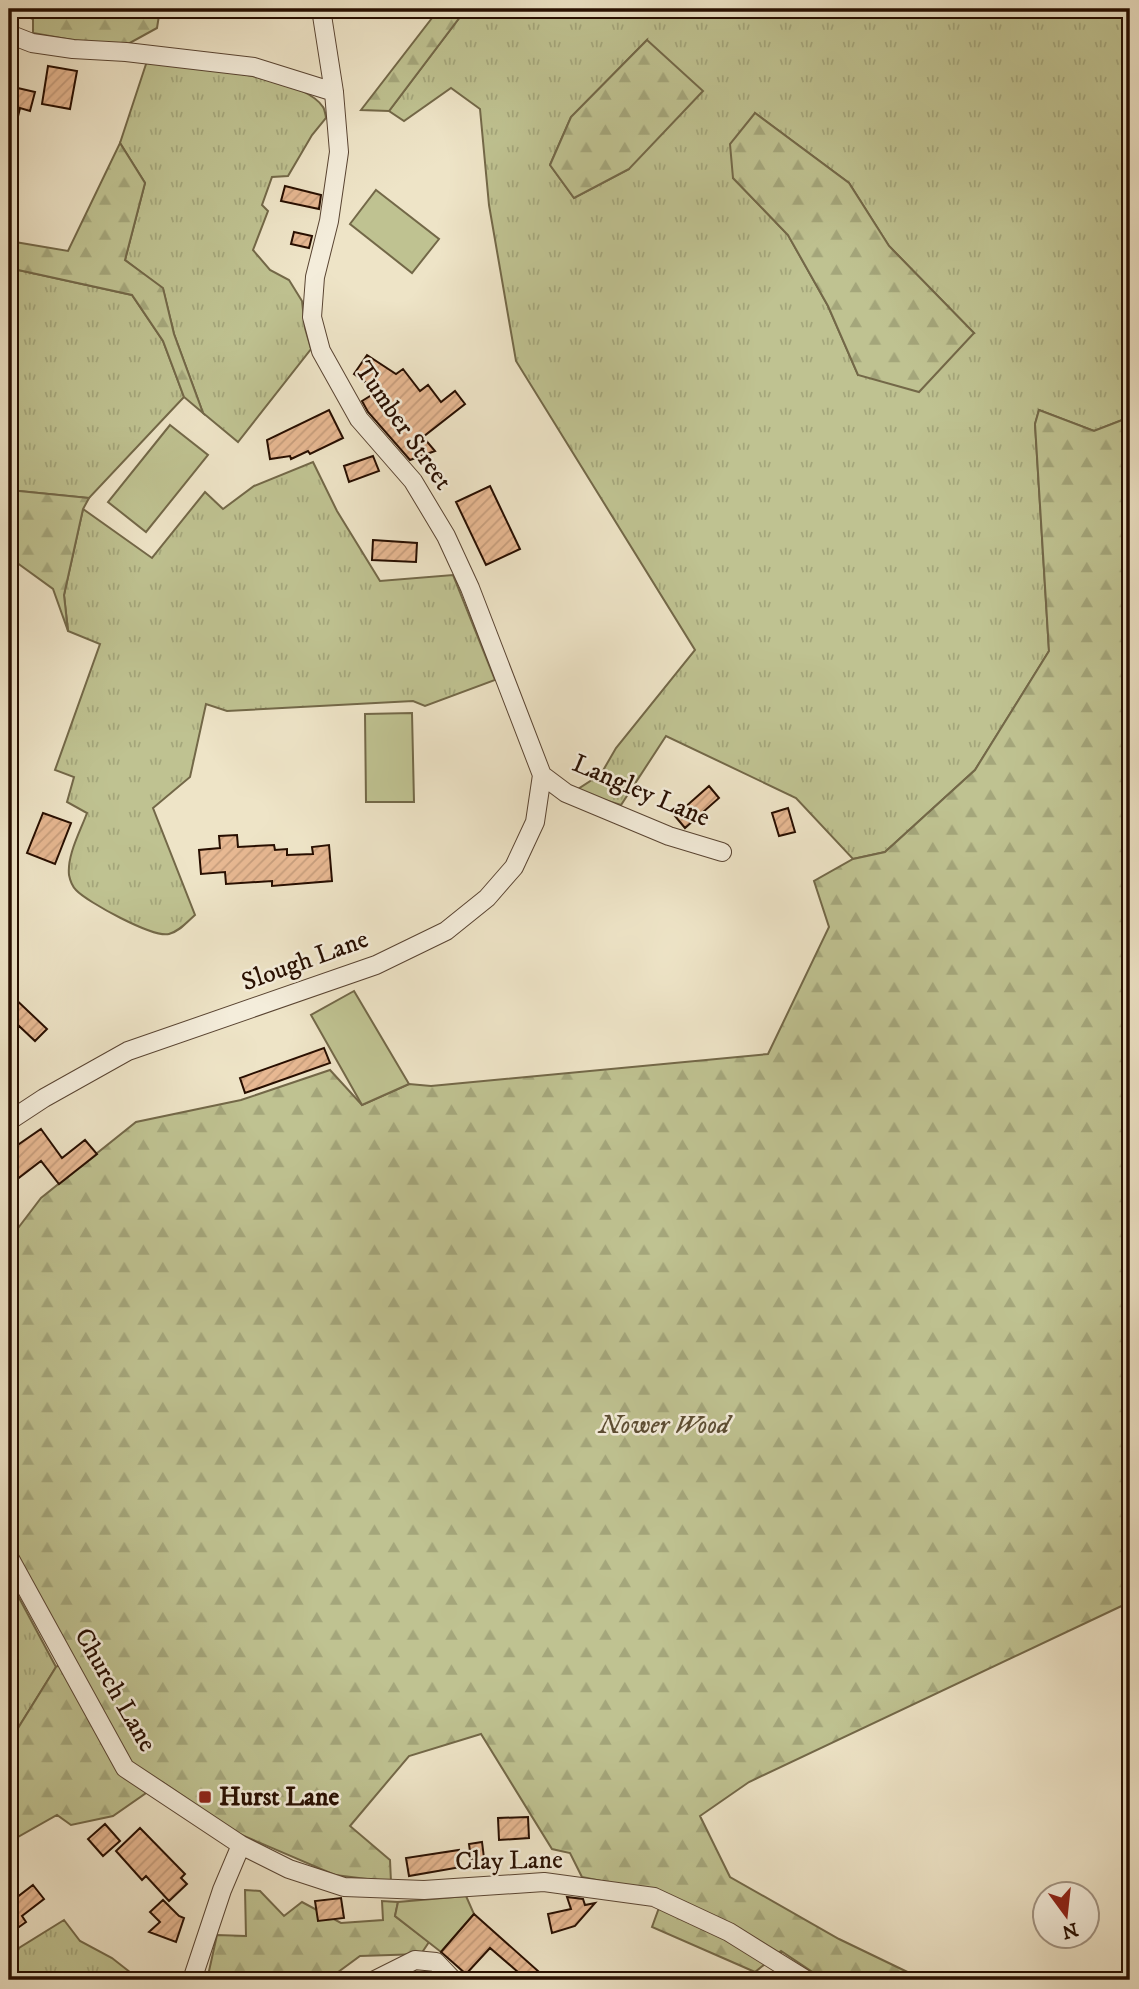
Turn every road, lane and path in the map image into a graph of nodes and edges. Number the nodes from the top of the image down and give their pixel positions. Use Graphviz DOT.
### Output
graph roads {
  1 [pos="321,9"];
  2 [pos="9,34"];
  3 [pos="334,92"];
  4 [pos="542,775"];
  5 [pos="566,793"];
  6 [pos="537,808"];
  7 [pos="722,852"];
  8 [pos="9,1121"];
  9 [pos="9,1557"];
  10 [pos="241,1845"];
  11 [pos="192,1980"];
  12 [pos="375,1980"];
  13 [pos="453,1980"];
  14 [pos="806,1980"];
  1 -- 3 [label="street, Tumber Street"];
  2 -- 3 [label="street"];
  3 -- 4 [label="street, Tumber Street"];
  4 -- 5 [label="street, Langley Lane"];
  4 -- 6 [label="street, Slough Lane"];
  5 -- 6 [label="street"];
  5 -- 7 [label="street, Langley Lane"];
  6 -- 8 [label="street, Slough Lane"];
  9 -- 10 [label="street, Church Lane"];
  10 -- 11 [label="street"];
  10 -- 14 [label="street, Clay Lane"];
  12 -- 13 [label="street"];
}
